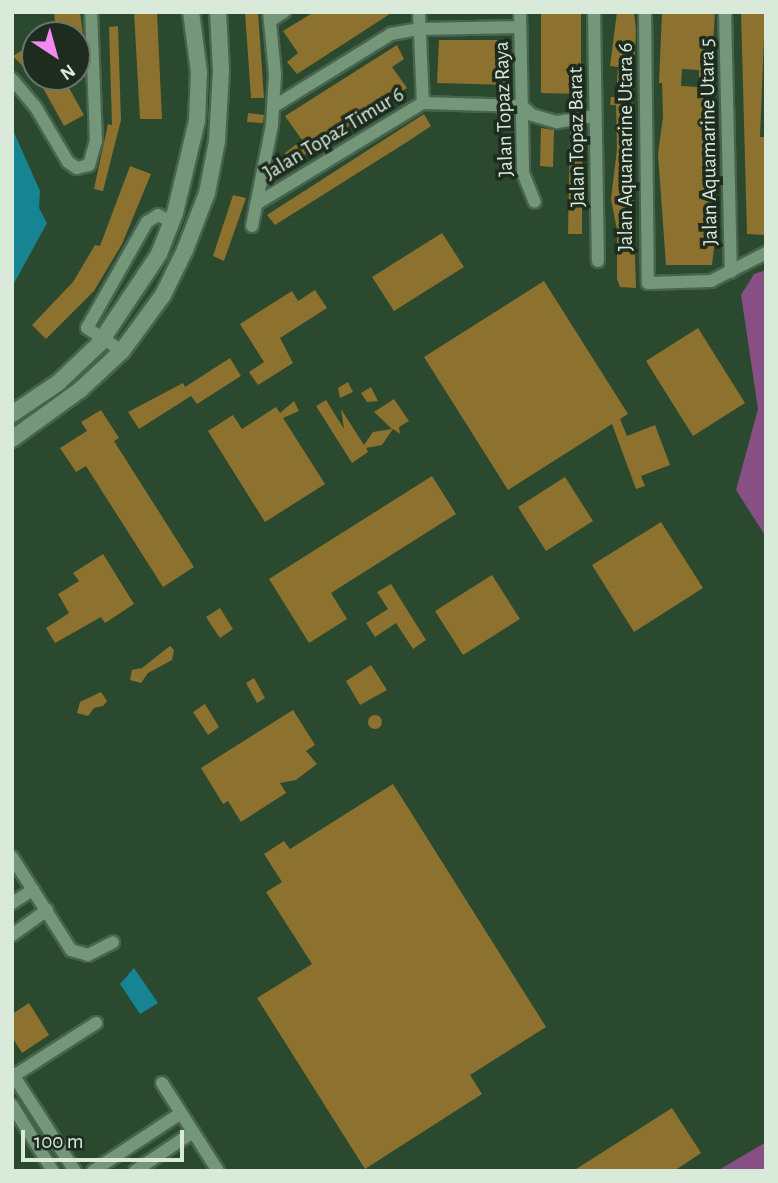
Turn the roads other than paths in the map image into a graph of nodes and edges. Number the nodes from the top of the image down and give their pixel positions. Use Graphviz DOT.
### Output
graph roads {
  1 [pos="91,12"];
  2 [pos="191,12"];
  3 [pos="218,12"];
  4 [pos="284,12"];
  5 [pos="419,12"];
  6 [pos="520,12"];
  7 [pos="594,12"];
  8 [pos="645,12"];
  9 [pos="725,12"];
  10 [pos="270,17"];
  11 [pos="520,27"];
  12 [pos="420,29"];
  13 [pos="12,79"];
  14 [pos="423,103"];
  15 [pos="522,106"];
  16 [pos="273,107"];
  17 [pos="596,116"];
  18 [pos="536,202"];
  19 [pos="256,204"];
  20 [pos="172,222"];
  21 [pos="252,226"];
  22 [pos="766,253"];
  23 [pos="598,261"];
  24 [pos="731,272"];
  25 [pos="102,340"];
  26 [pos="122,351"];
  27 [pos="12,414"];
  28 [pos="12,439"];
  29 [pos="12,857"];
  30 [pos="33,890"];
  31 [pos="12,904"];
  32 [pos="47,910"];
  33 [pos="12,935"];
  34 [pos="113,942"];
  35 [pos="96,1023"];
  36 [pos="13,1075"];
  37 [pos="162,1083"];
  38 [pos="12,1105"];
  39 [pos="181,1113"];
  40 [pos="193,1132"];
  41 [pos="53,1171"];
  42 [pos="75,1171"];
  43 [pos="93,1171"];
  44 [pos="135,1171"];
  45 [pos="218,1171"];
  1 -- 13 [label="street"];
  2 -- 20 [label="main road"];
  3 -- 26 [label="main road"];
  4 -- 10 [label="street"];
  5 -- 12 [label="street"];
  6 -- 11 [label="street, Jalan Topaz Raya"];
  7 -- 17 [label="street, Jalan Topaz Barat"];
  8 -- 24 [label="street, Jalan Aquamarine Utara 6"];
  9 -- 24 [label="street, Jalan Aquamarine Utara 5"];
  10 -- 16 [label="street"];
  11 -- 12 [label="street"];
  11 -- 15 [label="street, Jalan Topaz Raya"];
  12 -- 14 [label="street"];
  12 -- 16 [label="street"];
  14 -- 15 [label="street, Jalan Topaz Timur 6"];
  14 -- 19 [label="street, Jalan Topaz Timur 6"];
  15 -- 17 [label="street, Jalan Topaz Timur 6"];
  15 -- 18 [label="street, Jalan Topaz Raya"];
  16 -- 19 [label="street"];
  17 -- 23 [label="street, Jalan Topaz Barat"];
  19 -- 21 [label="street"];
  20 -- 25 [label="main road"];
  20 -- 25 [label="street"];
  22 -- 24 [label="street"];
  25 -- 26 [label="street"];
  25 -- 27 [label="main road"];
  26 -- 28 [label="main road"];
  29 -- 30 [label="street"];
  30 -- 31 [label="street"];
  30 -- 32 [label="street"];
  32 -- 33 [label="street"];
  32 -- 34 [label="street"];
  35 -- 36 [label="street"];
  36 -- 42 [label="street"];
  37 -- 39 [label="street"];
  38 -- 41 [label="street"];
  39 -- 40 [label="street"];
  39 -- 43 [label="street"];
  40 -- 44 [label="street"];
  40 -- 45 [label="street"];
}
